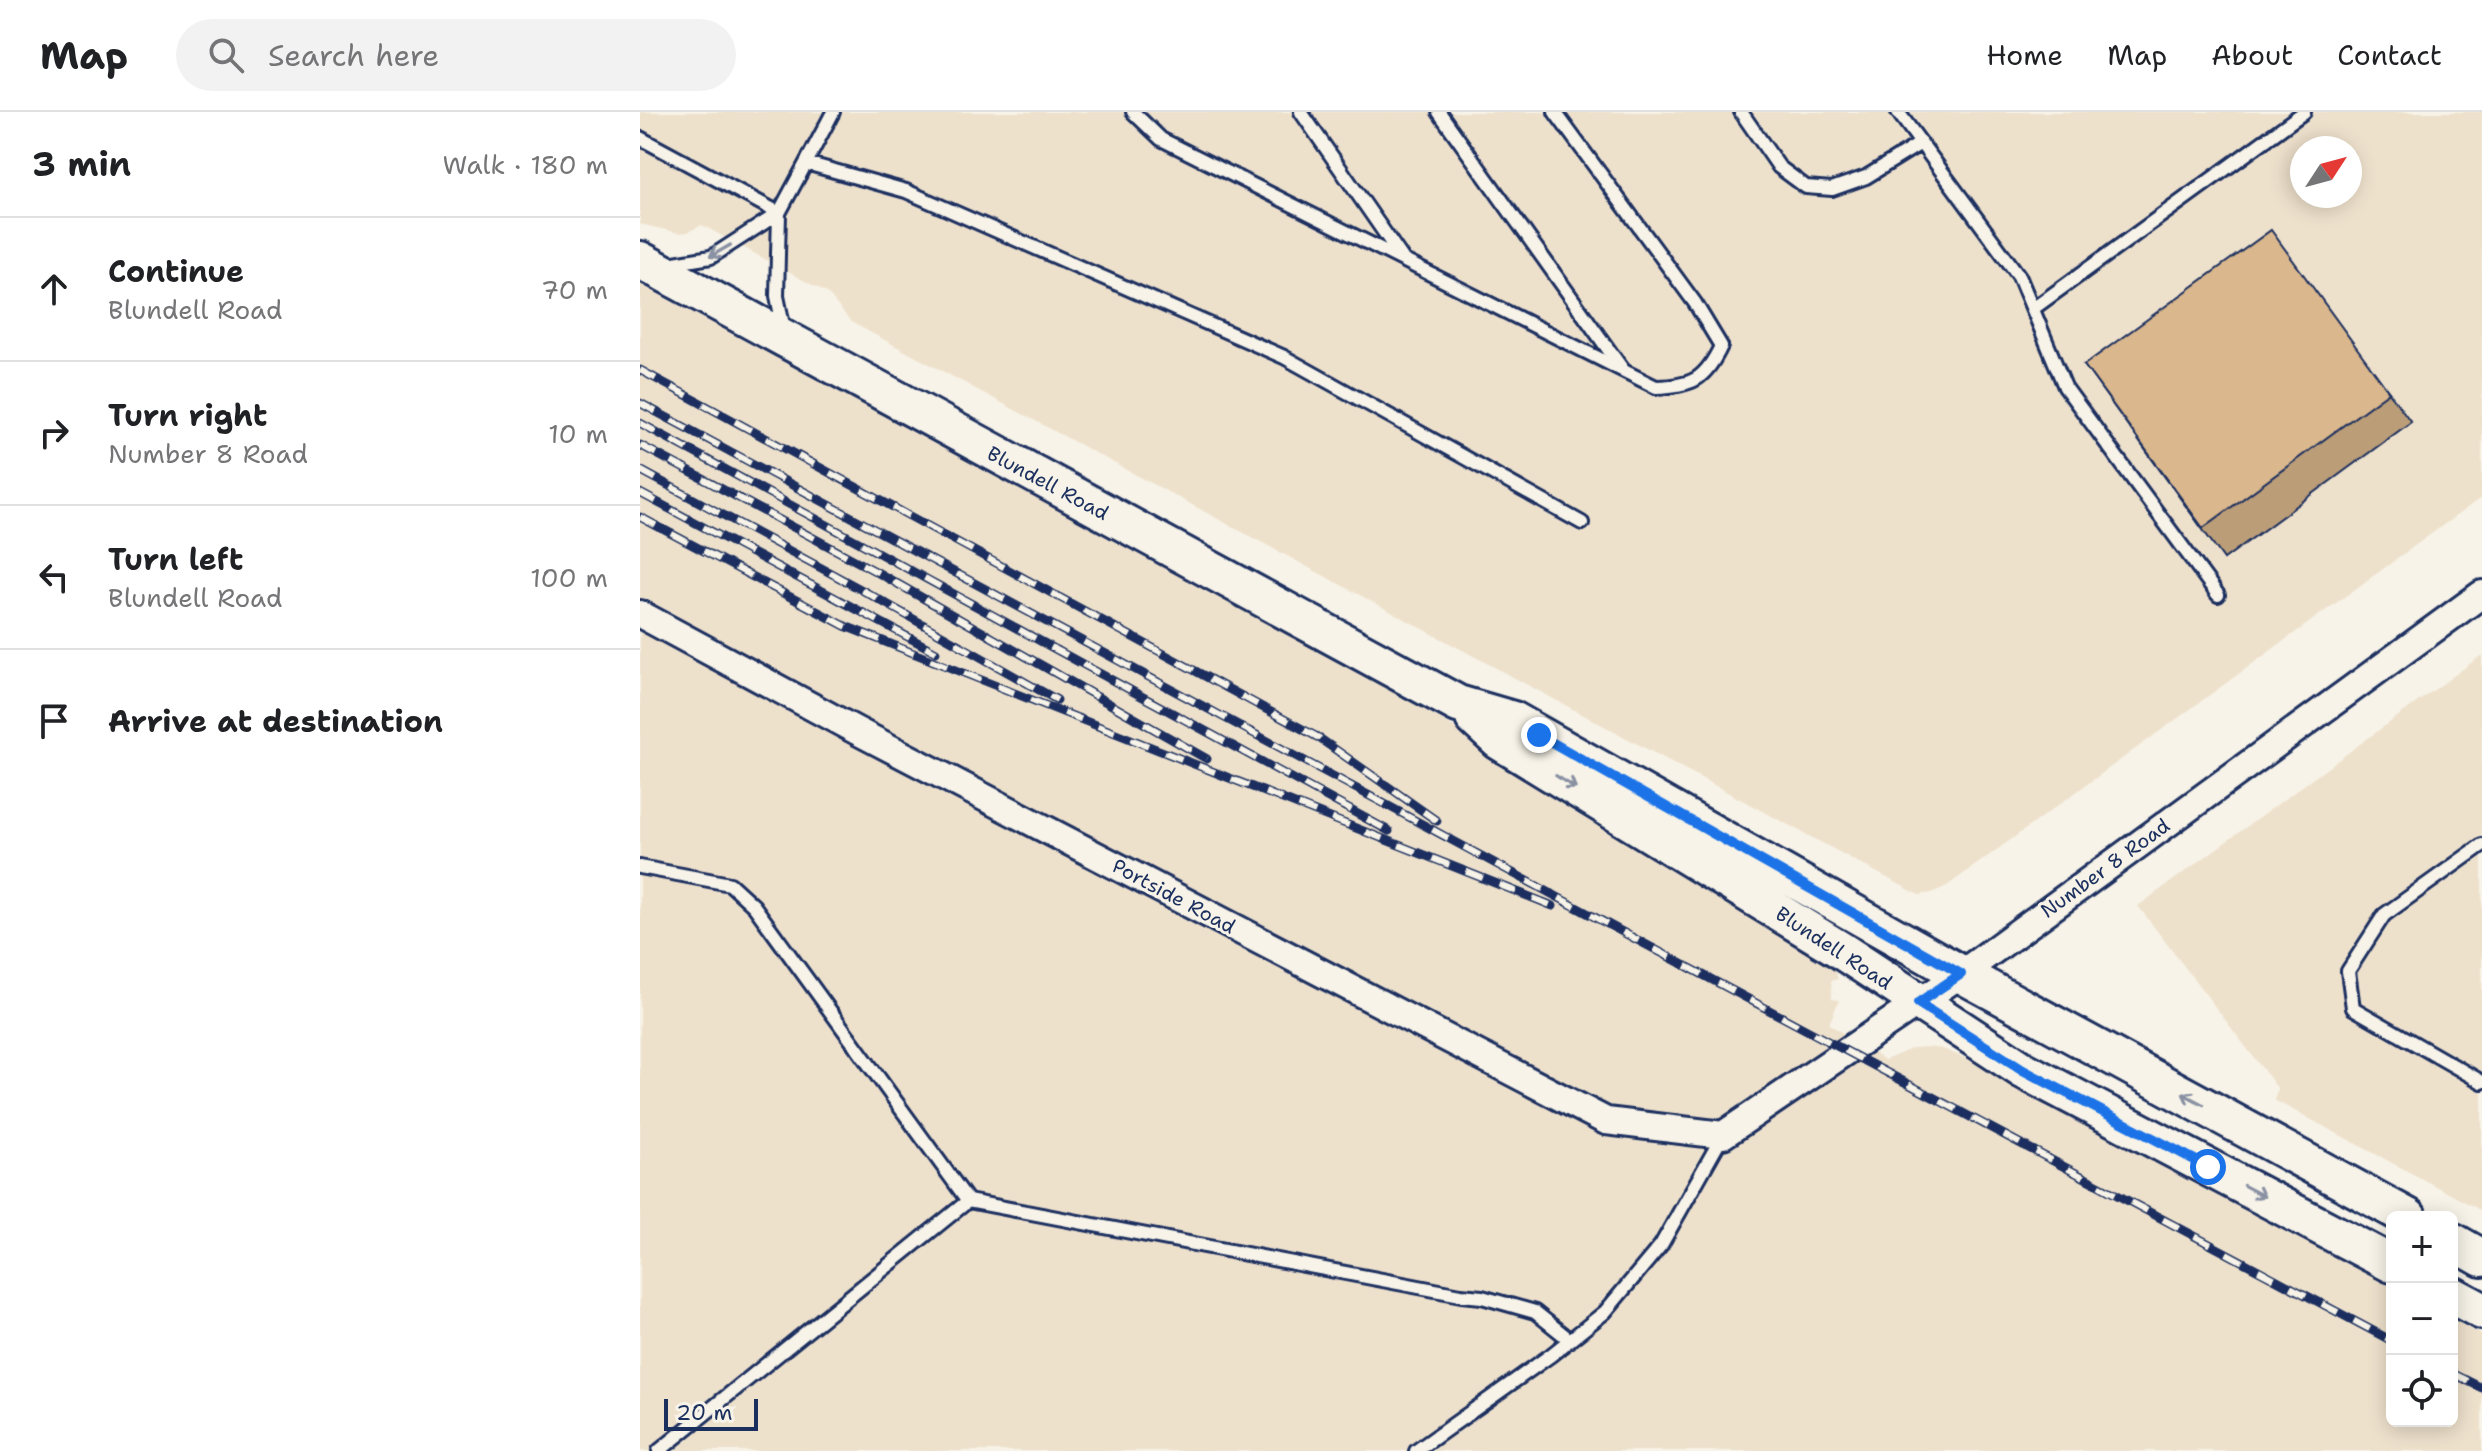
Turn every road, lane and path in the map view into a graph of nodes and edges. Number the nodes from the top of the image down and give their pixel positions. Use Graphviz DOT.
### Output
graph roads {
  1 [pos="833,112"];
  2 [pos="1133,112"];
  3 [pos="1301,112"];
  4 [pos="1439,112"];
  5 [pos="1555,112"];
  6 [pos="1741,112"];
  7 [pos="1898,112"];
  8 [pos="2304,112"];
  9 [pos="640,138"];
  10 [pos="1921,143"];
  11 [pos="806,163"];
  12 [pos="779,213"];
  13 [pos="1404,261"];
  14 [pos="646,264"];
  15 [pos="2034,308"];
  16 [pos="786,341"];
  17 [pos="1624,372"];
  18 [pos="1582,523"];
  19 [pos="2482,594"];
  20 [pos="2218,595"];
  21 [pos="640,614"];
  22 [pos="1458,704"];
  23 [pos="2482,845"];
  24 [pos="640,867"];
  25 [pos="1961,974"];
  26 [pos="1918,1003"];
  27 [pos="2482,1082"];
  28 [pos="1723,1135"];
  29 [pos="968,1201"];
  30 [pos="2397,1211"];
  31 [pos="2458,1244"];
  32 [pos="2482,1258"];
  33 [pos="2386,1261"];
  34 [pos="2458,1298"];
  35 [pos="2482,1311"];
  36 [pos="1570,1340"];
  37 [pos="659,1451"];
  38 [pos="1416,1451"];
  1 -- 11 [label="lane"];
  2 -- 13 [label="lane"];
  3 -- 13 [label="lane"];
  4 -- 17 [label="lane"];
  5 -- 17 [label="lane"];
  6 -- 10 [label="lane"];
  7 -- 10 [label="lane"];
  8 -- 15 [label="lane"];
  9 -- 12 [label="lane"];
  10 -- 15 [label="lane"];
  11 -- 12 [label="lane"];
  11 -- 18 [label="lane"];
  12 -- 14 [label="lane, one-way"];
  12 -- 16 [label="lane"];
  13 -- 17 [label="lane"];
  14 -- 16 [label="main road, Blundell Road"];
  15 -- 20 [label="lane"];
  16 -- 22 [label="main road, Blundell Road"];
  19 -- 25 [label="street, Number 8 Road"];
  21 -- 28 [label="street, Portside Road"];
  22 -- 25 [label="main road, Blundell Road"];
  22 -- 26 [label="main road, Blundell Road, one-way"];
  23 -- 27 [label="lane"];
  24 -- 29 [label="lane"];
  25 -- 26 [label="street, Number 8 Road"];
  30 -- 25 [label="main road, Blundell Road, one-way"];
  26 -- 28 [label="street, Number 8 Road"];
  26 -- 33 [label="main road, Blundell Road, one-way"];
  28 -- 36 [label="lane"];
  29 -- 36 [label="lane"];
  29 -- 37 [label="lane"];
  31 -- 32 [label="main road"];
  34 -- 35 [label="main road"];
  36 -- 38 [label="lane"];
}
